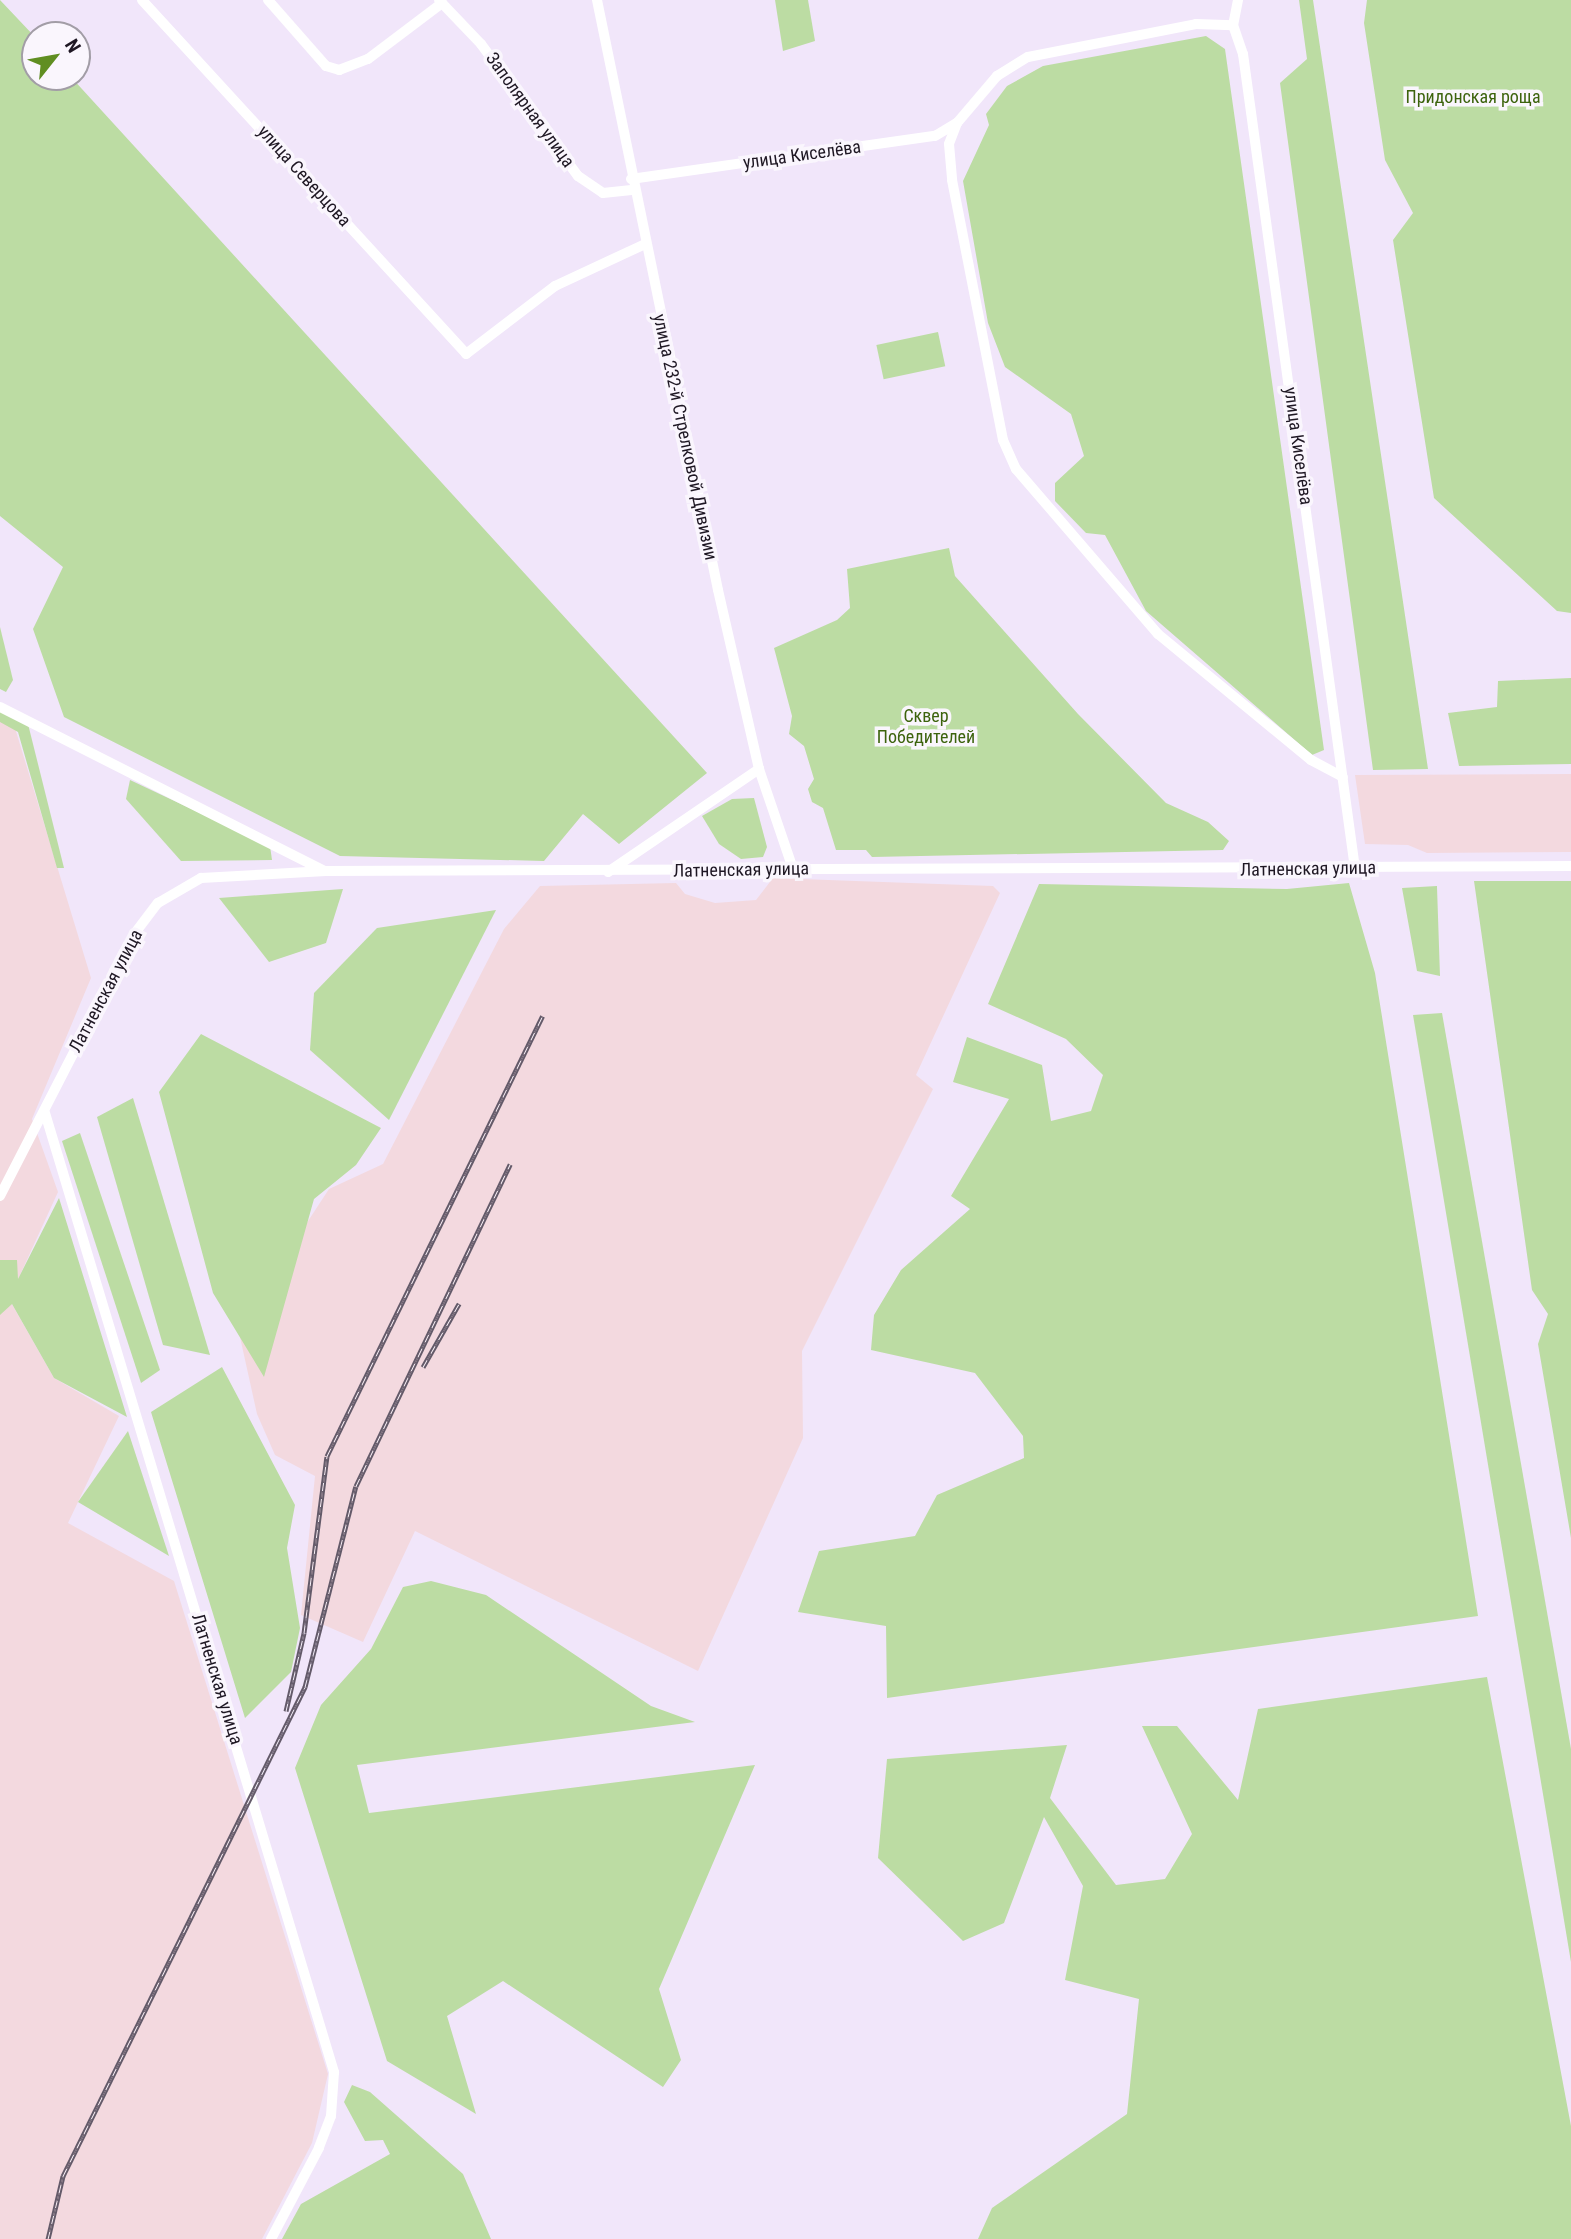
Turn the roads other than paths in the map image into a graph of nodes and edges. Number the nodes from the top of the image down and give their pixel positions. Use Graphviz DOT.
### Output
graph roads {
  1 [pos="142,0"];
  2 [pos="268,0"];
  3 [pos="597,0"];
  4 [pos="1238,0"];
  5 [pos="441,2"];
  6 [pos="1233,25"];
  7 [pos="957,123"];
  8 [pos="633,185"];
  9 [pos="645,244"];
  10 [pos="0,708"];
  11 [pos="759,769"];
  12 [pos="1343,777"];
  13 [pos="1571,866"];
  14 [pos="793,869"];
  15 [pos="1355,869"];
  16 [pos="326,871"];
  17 [pos="608,872"];
  18 [pos="45,1113"];
  19 [pos="0,1196"];
  20 [pos="271,2239"];
  1 -- 9 [label="street, улица Северцова"];
  2 -- 5 [label="street"];
  3 -- 8 [label="street, улица 232-й Стрелковой Дивизии"];
  4 -- 6 [label="street, улица Киселёва"];
  5 -- 8 [label="street, Заполярная улица"];
  6 -- 7 [label="street, улица Киселёва"];
  6 -- 12 [label="street, улица Киселёва"];
  7 -- 8 [label="street, улица Киселёва"];
  7 -- 12 [label="street"];
  8 -- 9 [label="street, улица 232-й Стрелковой Дивизии"];
  9 -- 11 [label="street, улица 232-й Стрелковой Дивизии"];
  10 -- 16 [label="street"];
  11 -- 14 [label="street, улица 232-й Стрелковой Дивизии"];
  11 -- 17 [label="street"];
  12 -- 15 [label="street, улица Киселёва"];
  13 -- 15 [label="street, Латненская улица"];
  14 -- 15 [label="street, Латненская улица"];
  14 -- 17 [label="street, Латненская улица"];
  16 -- 17 [label="street, Латненская улица"];
  16 -- 18 [label="street, Латненская улица"];
  18 -- 19 [label="street, Латненская улица"];
  18 -- 20 [label="street, Латненская улица"];
}
